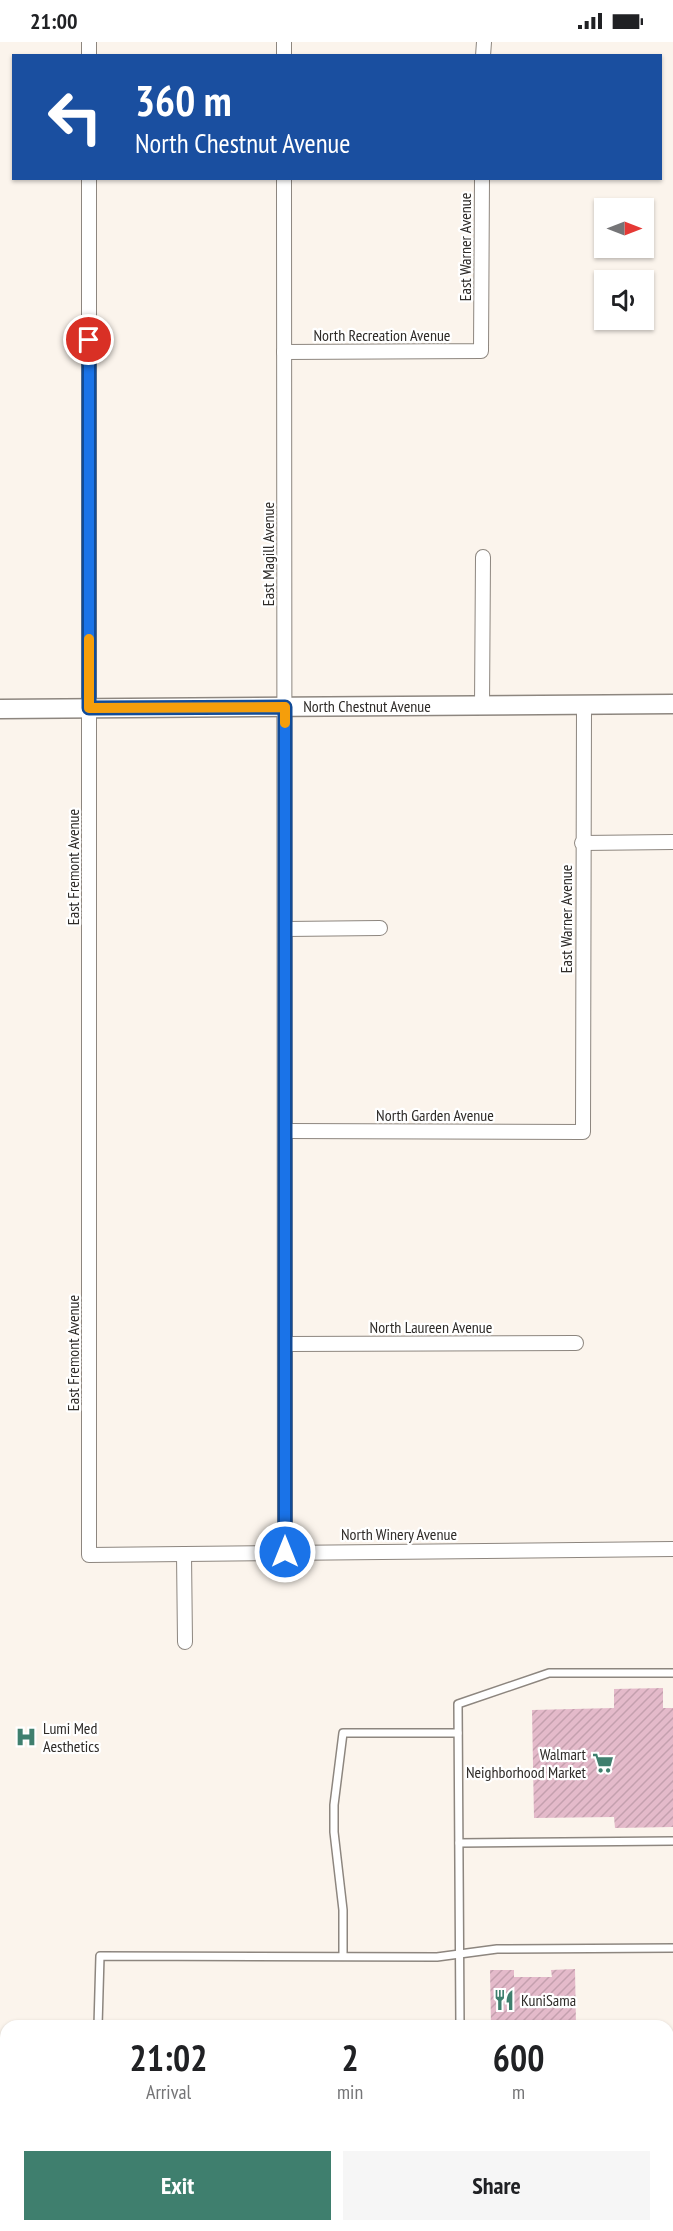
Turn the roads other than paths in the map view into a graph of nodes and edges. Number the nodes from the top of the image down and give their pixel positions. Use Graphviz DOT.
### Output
graph roads {
  1 [pos="89,180"];
  2 [pos="284,180"];
  3 [pos="482,180"];
  4 [pos="481,351"];
  5 [pos="284,352"];
  6 [pos="483,557"];
  7 [pos="673,704"];
  8 [pos="584,705"];
  9 [pos="482,706"];
  10 [pos="285,707"];
  11 [pos="89,708"];
  12 [pos="0,709"];
  13 [pos="673,842"];
  14 [pos="582,843"];
  15 [pos="380,928"];
  16 [pos="286,929"];
  17 [pos="286,1131"];
  18 [pos="583,1132"];
  19 [pos="576,1343"];
  20 [pos="286,1344"];
  21 [pos="673,1549"];
  22 [pos="285,1552"];
  23 [pos="184,1554"];
  24 [pos="89,1555"];
  25 [pos="185,1642"];
  26 [pos="673,1673"];
  27 [pos="458,1733"];
  28 [pos="673,1841"];
  29 [pos="459,1843"];
  30 [pos="673,1948"];
  31 [pos="460,1955"];
  32 [pos="343,1956"];
  33 [pos="98,2020"];
  34 [pos="460,2020"];
  1 -- 11 [label="street, East Fremont Avenue"];
  2 -- 5 [label="street, East Magill Avenue"];
  3 -- 4 [label="street, East Warner Avenue"];
  4 -- 5 [label="street, North Recreation Avenue"];
  5 -- 10 [label="street, East Magill Avenue"];
  6 -- 9 [label="street"];
  7 -- 8 [label="street, North Chestnut Avenue"];
  8 -- 9 [label="street, North Chestnut Avenue"];
  8 -- 14 [label="street, East Warner Avenue"];
  9 -- 10 [label="street, North Chestnut Avenue"];
  10 -- 11 [label="street, North Chestnut Avenue"];
  10 -- 16 [label="street, East Magill Avenue"];
  11 -- 12 [label="street, North Chestnut Avenue"];
  11 -- 24 [label="street, East Fremont Avenue"];
  13 -- 14 [label="street"];
  14 -- 18 [label="street, East Warner Avenue"];
  15 -- 16 [label="street"];
  16 -- 17 [label="street, East Magill Avenue"];
  17 -- 18 [label="street, North Garden Avenue"];
  17 -- 20 [label="street, East Magill Avenue"];
  19 -- 20 [label="street, North Laureen Avenue"];
  20 -- 22 [label="street, East Magill Avenue"];
  21 -- 22 [label="street, North Winery Avenue"];
  22 -- 23 [label="street, North Winery Avenue"];
  23 -- 24 [label="street, North Winery Avenue"];
  23 -- 25 [label="street"];
  26 -- 27 [label="lane"];
  27 -- 29 [label="lane"];
  27 -- 32 [label="lane"];
  28 -- 29 [label="lane"];
  29 -- 31 [label="lane"];
  30 -- 31 [label="lane"];
  31 -- 32 [label="lane"];
  31 -- 34 [label="lane"];
  32 -- 33 [label="lane"];
}
